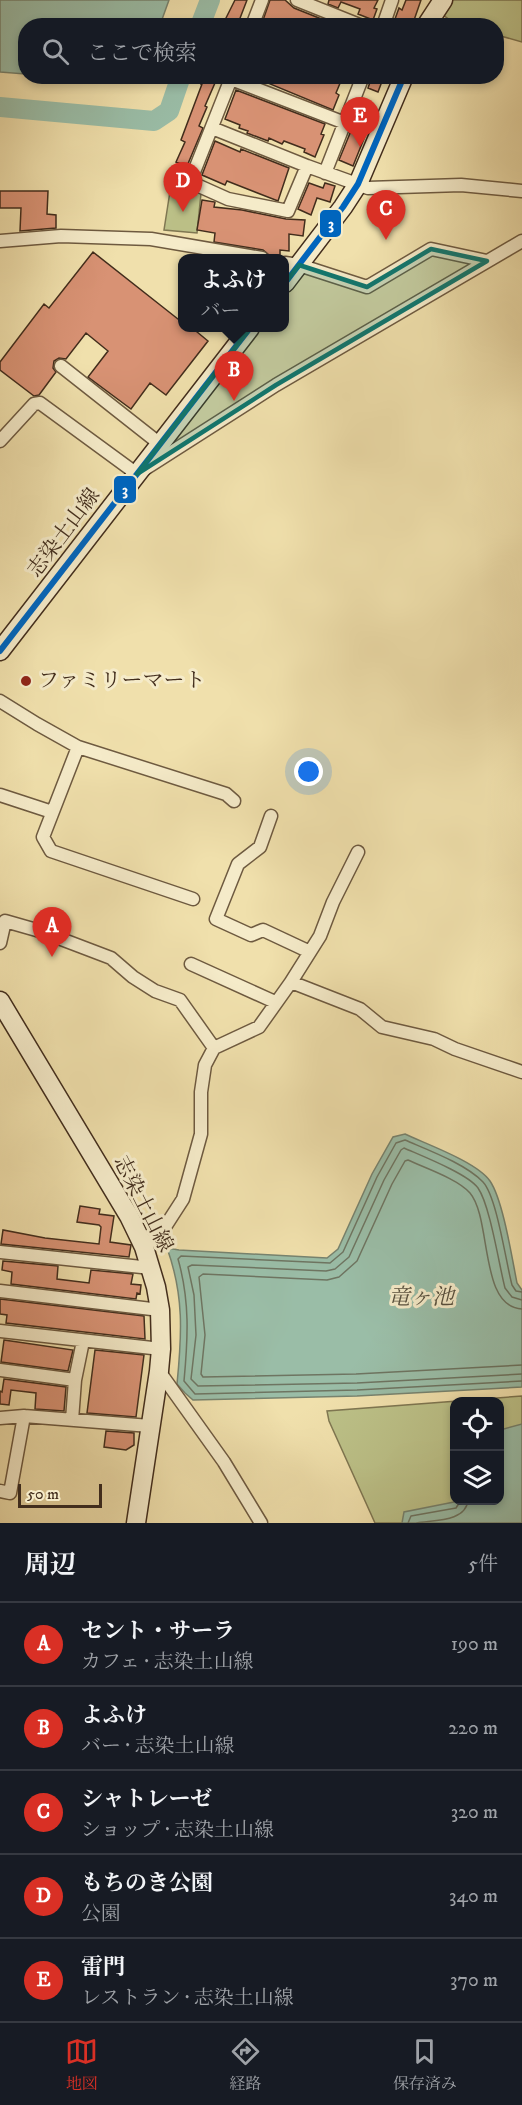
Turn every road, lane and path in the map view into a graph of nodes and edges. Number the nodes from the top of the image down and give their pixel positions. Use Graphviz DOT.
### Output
graph roads {
  1 [pos="262,0"];
  2 [pos="297,0"];
  3 [pos="392,0"];
  4 [pos="443,0"];
  5 [pos="255,18"];
  6 [pos="342,18"];
  7 [pos="385,18"];
  8 [pos="431,18"];
  9 [pos="229,84"];
  10 [pos="246,84"];
  11 [pos="359,84"];
  12 [pos="401,84"];
  13 [pos="345,123"];
  14 [pos="212,128"];
  15 [pos="307,166"];
  16 [pos="325,173"];
  17 [pos="358,184"];
  18 [pos="522,190"];
  19 [pos="0,241"];
  20 [pos="522,241"];
  21 [pos="239,254"];
  22 [pos="487,261"];
  23 [pos="292,264"];
  24 [pos="246,332"];
  25 [pos="61,366"];
  26 [pos="0,441"];
  27 [pos="160,444"];
  28 [pos="137,474"];
  29 [pos="0,651"];
  30 [pos="0,701"];
  31 [pos="78,747"];
  32 [pos="0,795"];
  33 [pos="234,801"];
  34 [pos="52,812"];
  35 [pos="271,816"];
  36 [pos="358,852"];
  37 [pos="193,899"];
  38 [pos="0,943"];
  39 [pos="310,952"];
  40 [pos="191,964"];
  41 [pos="291,982"];
  42 [pos="0,1001"];
  43 [pos="275,1002"];
  44 [pos="214,1048"];
  45 [pos="522,1071"];
  46 [pos="144,1247"];
  47 [pos="0,1252"];
  48 [pos="151,1268"];
  49 [pos="0,1291"];
  50 [pos="160,1310"];
  51 [pos="0,1331"];
  52 [pos="83,1341"];
  53 [pos="161,1349"];
  54 [pos="0,1370"];
  55 [pos="159,1371"];
  56 [pos="75,1380"];
  57 [pos="24,1416"];
  58 [pos="0,1418"];
  59 [pos="72,1420"];
  60 [pos="150,1426"];
  61 [pos="0,1491"];
  62 [pos="136,1523"];
  63 [pos="261,1523"];
  1 -- 5 [label="street"];
  2 -- 6 [label="street"];
  3 -- 7 [label="street"];
  4 -- 8 [label="main road"];
  9 -- 14 [label="street"];
  10 -- 13 [label="street"];
  11 -- 13 [label="street"];
  12 -- 17 [label="main road"];
  13 -- 16 [label="street"];
  14 -- 15 [label="street"];
  14 -- 15 [label="street"];
  15 -- 16 [label="street"];
  16 -- 17 [label="street"];
  17 -- 18 [label="street"];
  17 -- 23 [label="main road"];
  19 -- 21 [label="street"];
  20 -- 22 [label="street"];
  22 -- 23 [label="street"];
  22 -- 28 [label="street"];
  24 -- 27 [label="main road, 志染土山線"];
  25 -- 27 [label="street"];
  26 -- 28 [label="street"];
  27 -- 28 [label="main road, 志染土山線"];
  28 -- 29 [label="main road, 志染土山線"];
  30 -- 31 [label="street"];
  31 -- 33 [label="street"];
  31 -- 34 [label="street"];
  32 -- 34 [label="street"];
  34 -- 37 [label="street"];
  35 -- 39 [label="street"];
  36 -- 39 [label="street"];
  38 -- 44 [label="street"];
  39 -- 41 [label="street"];
  40 -- 43 [label="street"];
  41 -- 43 [label="street"];
  41 -- 45 [label="street"];
  42 -- 46 [label="main road, 志染土山線"];
  43 -- 44 [label="street"];
  44 -- 46 [label="street"];
  46 -- 48 [label="main road, 志染土山線"];
  47 -- 48 [label="street"];
  48 -- 50 [label="main road, 志染土山線"];
  49 -- 50 [label="street"];
  50 -- 53 [label="main road, 志染土山線"];
  51 -- 52 [label="street"];
  52 -- 53 [label="street"];
  52 -- 56 [label="street"];
  53 -- 55 [label="main road, 志染土山線"];
  54 -- 56 [label="street"];
  55 -- 60 [label="main road, 志染土山線"];
  55 -- 63 [label="street"];
  56 -- 59 [label="street"];
  57 -- 58 [label="street"];
  57 -- 59 [label="street"];
  57 -- 61 [label="street"];
  59 -- 60 [label="street"];
  60 -- 62 [label="main road, 志染土山線"];
}
